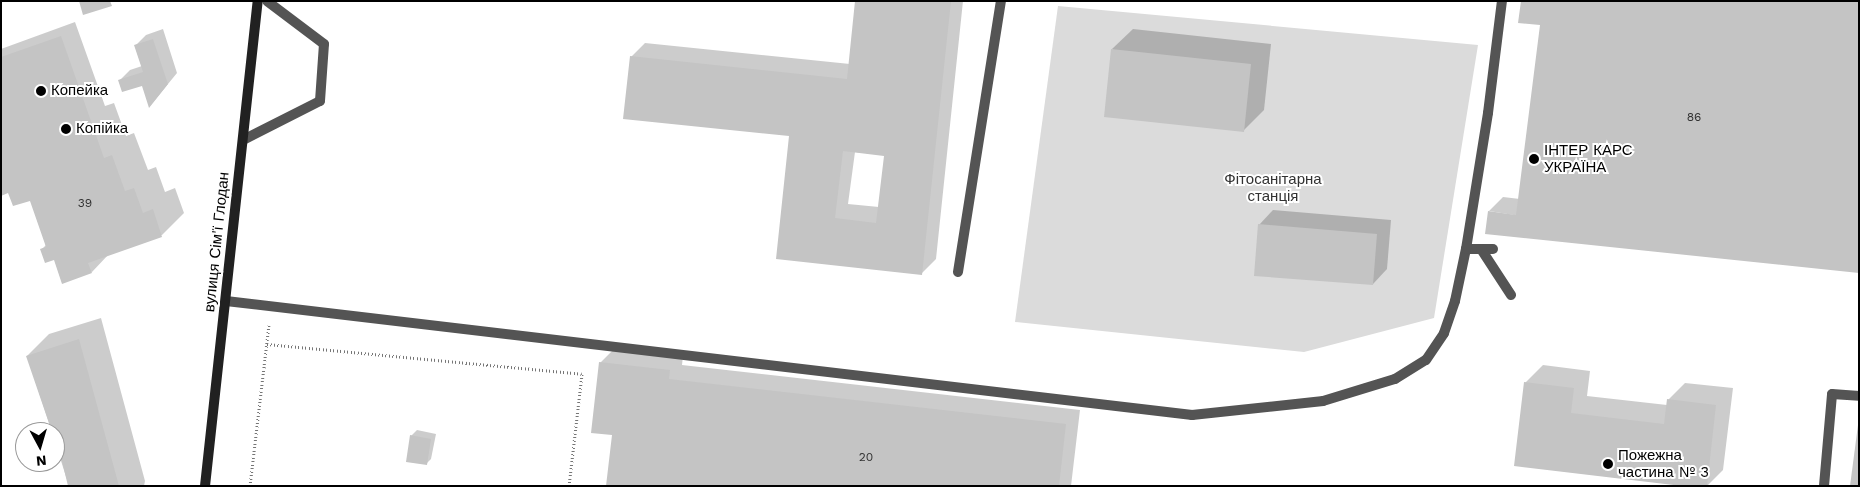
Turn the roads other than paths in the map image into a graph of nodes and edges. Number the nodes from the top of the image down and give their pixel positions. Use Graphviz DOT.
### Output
graph roads {
  1 [pos="258,1"];
  2 [pos="267,1"];
  3 [pos="1001,1"];
  4 [pos="1502,1"];
  5 [pos="243,140"];
  6 [pos="1466,249"];
  7 [pos="1481,249"];
  8 [pos="1494,249"];
  9 [pos="958,272"];
  10 [pos="1511,295"];
  11 [pos="226,302"];
  12 [pos="1859,396"];
  13 [pos="205,486"];
  14 [pos="1824,486"];
  1 -- 5 [label="street, вулиця Сім'ї Глодан"];
  2 -- 5 [label="lane"];
  3 -- 9 [label="lane"];
  4 -- 6 [label="lane"];
  5 -- 11 [label="street, вулиця Сім'ї Глодан"];
  6 -- 7 [label="lane"];
  6 -- 11 [label="lane"];
  7 -- 8 [label="lane"];
  7 -- 10 [label="lane"];
  11 -- 13 [label="street, вулиця Сім'ї Глодан"];
  12 -- 14 [label="lane"];
}
